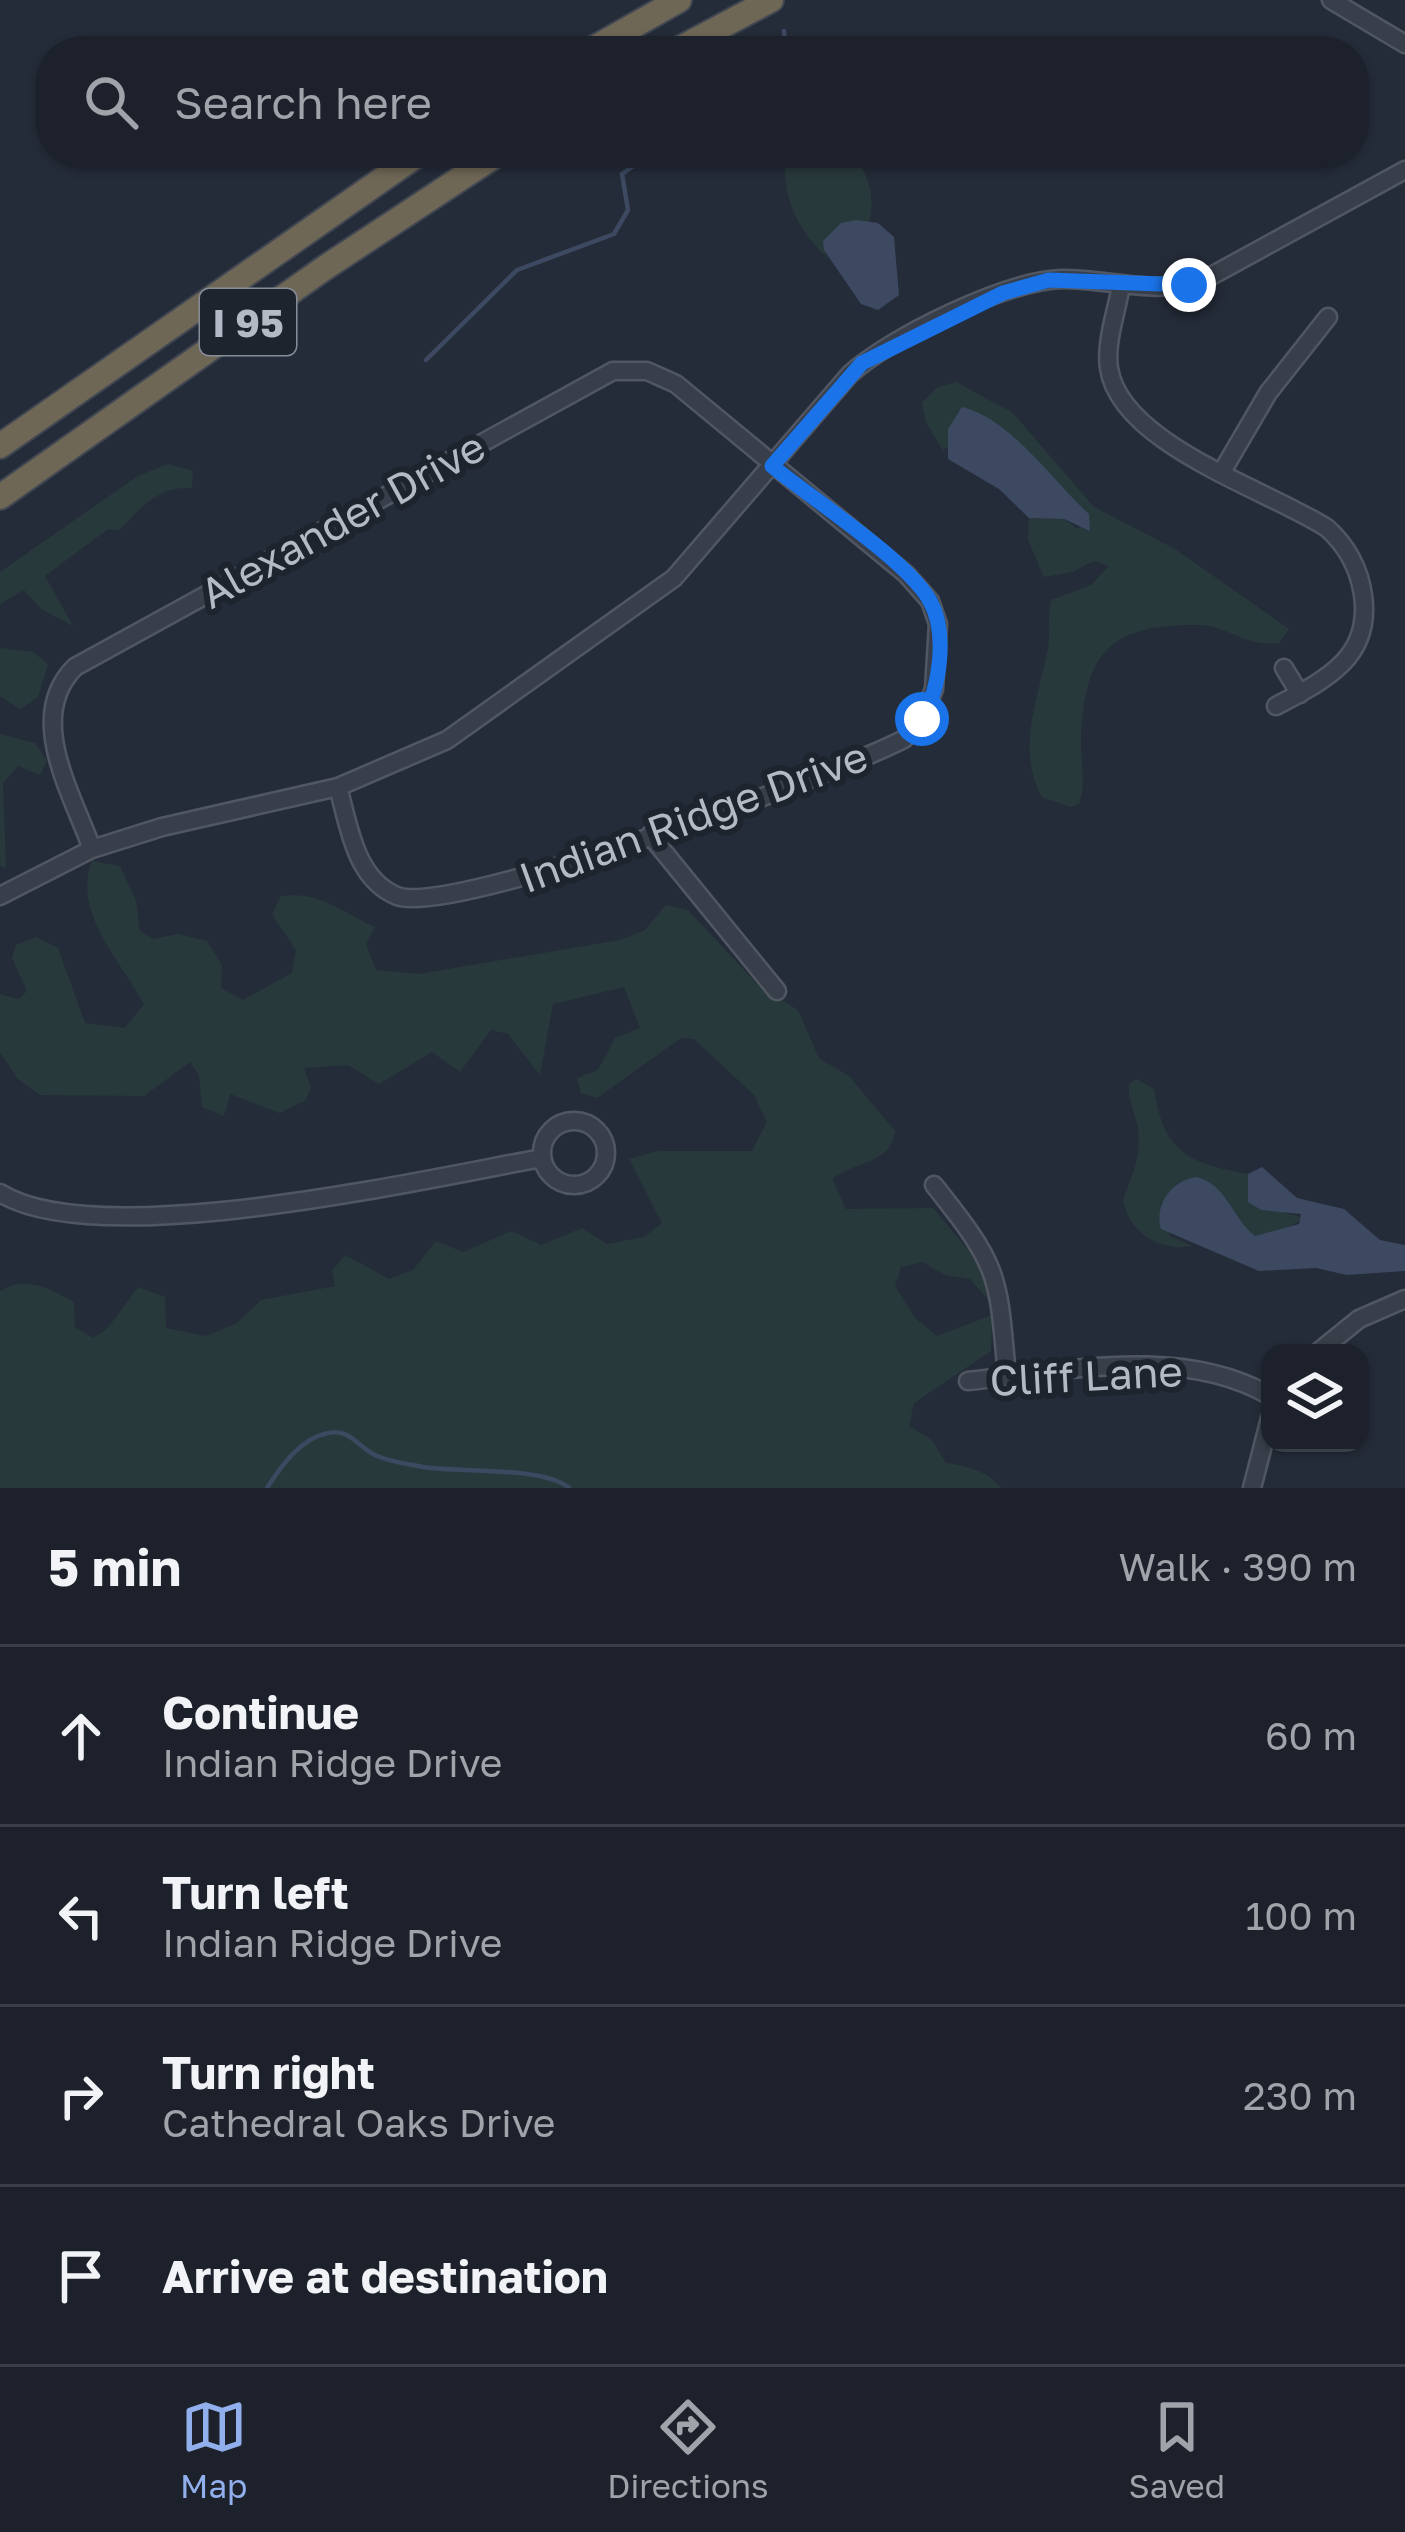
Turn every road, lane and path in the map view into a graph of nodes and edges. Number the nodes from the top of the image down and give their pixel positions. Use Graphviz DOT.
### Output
graph roads {
  1 [pos="679,0"];
  2 [pos="771,0"];
  3 [pos="1331,0"];
  4 [pos="615,36"];
  5 [pos="703,36"];
  6 [pos="1405,44"];
  7 [pos="398,168"];
  8 [pos="476,168"];
  9 [pos="1405,170"];
  10 [pos="1120,285"];
  11 [pos="1328,317"];
  12 [pos="1302,348"];
  13 [pos="1321,363"];
  14 [pos="0,446"];
  15 [pos="772,466"];
  16 [pos="1223,470"];
  17 [pos="0,497"];
  18 [pos="1285,668"];
  19 [pos="1300,694"];
  20 [pos="1276,706"];
  21 [pos="338,788"];
  22 [pos="650,835"];
  23 [pos="92,849"];
  24 [pos="0,896"];
  25 [pos="777,991"];
  26 [pos="542,1158"];
  27 [pos="934,1185"];
  28 [pos="0,1193"];
  29 [pos="1405,1299"];
  30 [pos="1328,1344"];
  31 [pos="1007,1377"];
  32 [pos="968,1381"];
  33 [pos="1261,1391"];
  34 [pos="1261,1452"];
  35 [pos="1252,1488"];
  1 -- 4 [label="highway"];
  2 -- 5 [label="highway"];
  3 -- 6 [label="street"];
  7 -- 14 [label="highway, I 95"];
  8 -- 17 [label="highway, I 95"];
  9 -- 10 [label="street"];
  10 -- 15 [label="street"];
  10 -- 16 [label="street"];
  11 -- 12 [label="street"];
  12 -- 13 [label="street"];
  12 -- 16 [label="street"];
  15 -- 21 [label="street"];
  15 -- 22 [label="street, Indian Ridge Drive"];
  15 -- 23 [label="street, Alexander Drive"];
  16 -- 19 [label="street"];
  18 -- 19 [label="street"];
  19 -- 20 [label="street"];
  21 -- 22 [label="street, Indian Ridge Drive"];
  21 -- 23 [label="street"];
  22 -- 25 [label="street"];
  23 -- 24 [label="street"];
  26 -- 28 [label="street"];
  27 -- 31 [label="street"];
  29 -- 30 [label="street"];
  31 -- 32 [label="street, Cliff Lane"];
  31 -- 33 [label="street, Cliff Lane"];
  34 -- 35 [label="street"];
}
